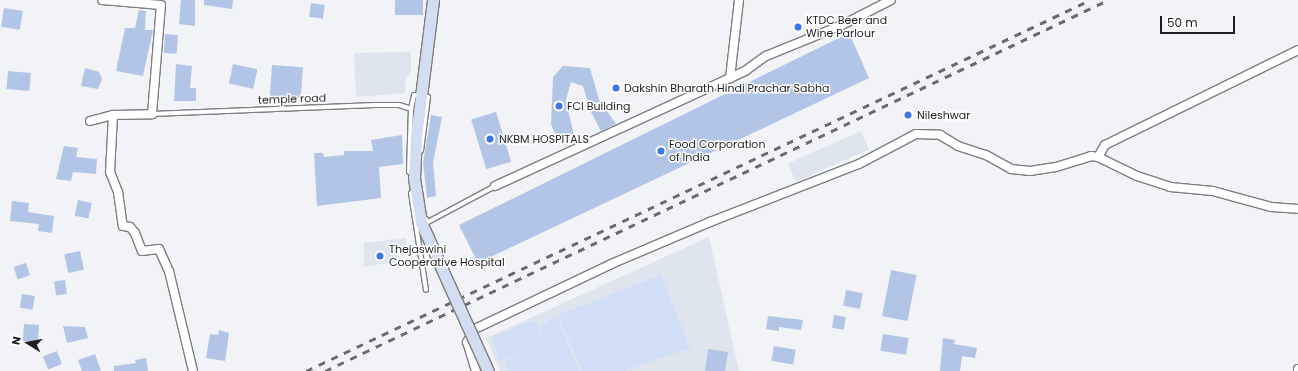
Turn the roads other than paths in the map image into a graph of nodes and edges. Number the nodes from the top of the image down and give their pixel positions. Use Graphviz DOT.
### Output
graph roads {
  1 [pos="102,0"];
  2 [pos="433,0"];
  3 [pos="739,0"];
  4 [pos="891,0"];
  5 [pos="161,2"];
  6 [pos="1298,50"];
  7 [pos="730,78"];
  8 [pos="421,95"];
  9 [pos="412,108"];
  10 [pos="152,114"];
  11 [pos="113,115"];
  12 [pos="90,121"];
  13 [pos="1098,157"];
  14 [pos="495,186"];
  15 [pos="1298,209"];
  16 [pos="426,290"];
  17 [pos="193,371"];
  18 [pos="476,371"];
  19 [pos="488,371"];
  1 -- 5 [label="street"];
  2 -- 8 [label="main road"];
  3 -- 7 [label="street"];
  4 -- 7 [label="street"];
  5 -- 10 [label="street"];
  6 -- 13 [label="street"];
  7 -- 14 [label="street"];
  8 -- 9 [label="lane"];
  8 -- 14 [label="lane"];
  8 -- 19 [label="main road, bridge"];
  9 -- 10 [label="lane, temple road"];
  9 -- 16 [label="lane"];
  10 -- 11 [label="street"];
  11 -- 12 [label="street"];
  11 -- 17 [label="street"];
  13 -- 15 [label="street"];
  13 -- 18 [label="street"];
}
